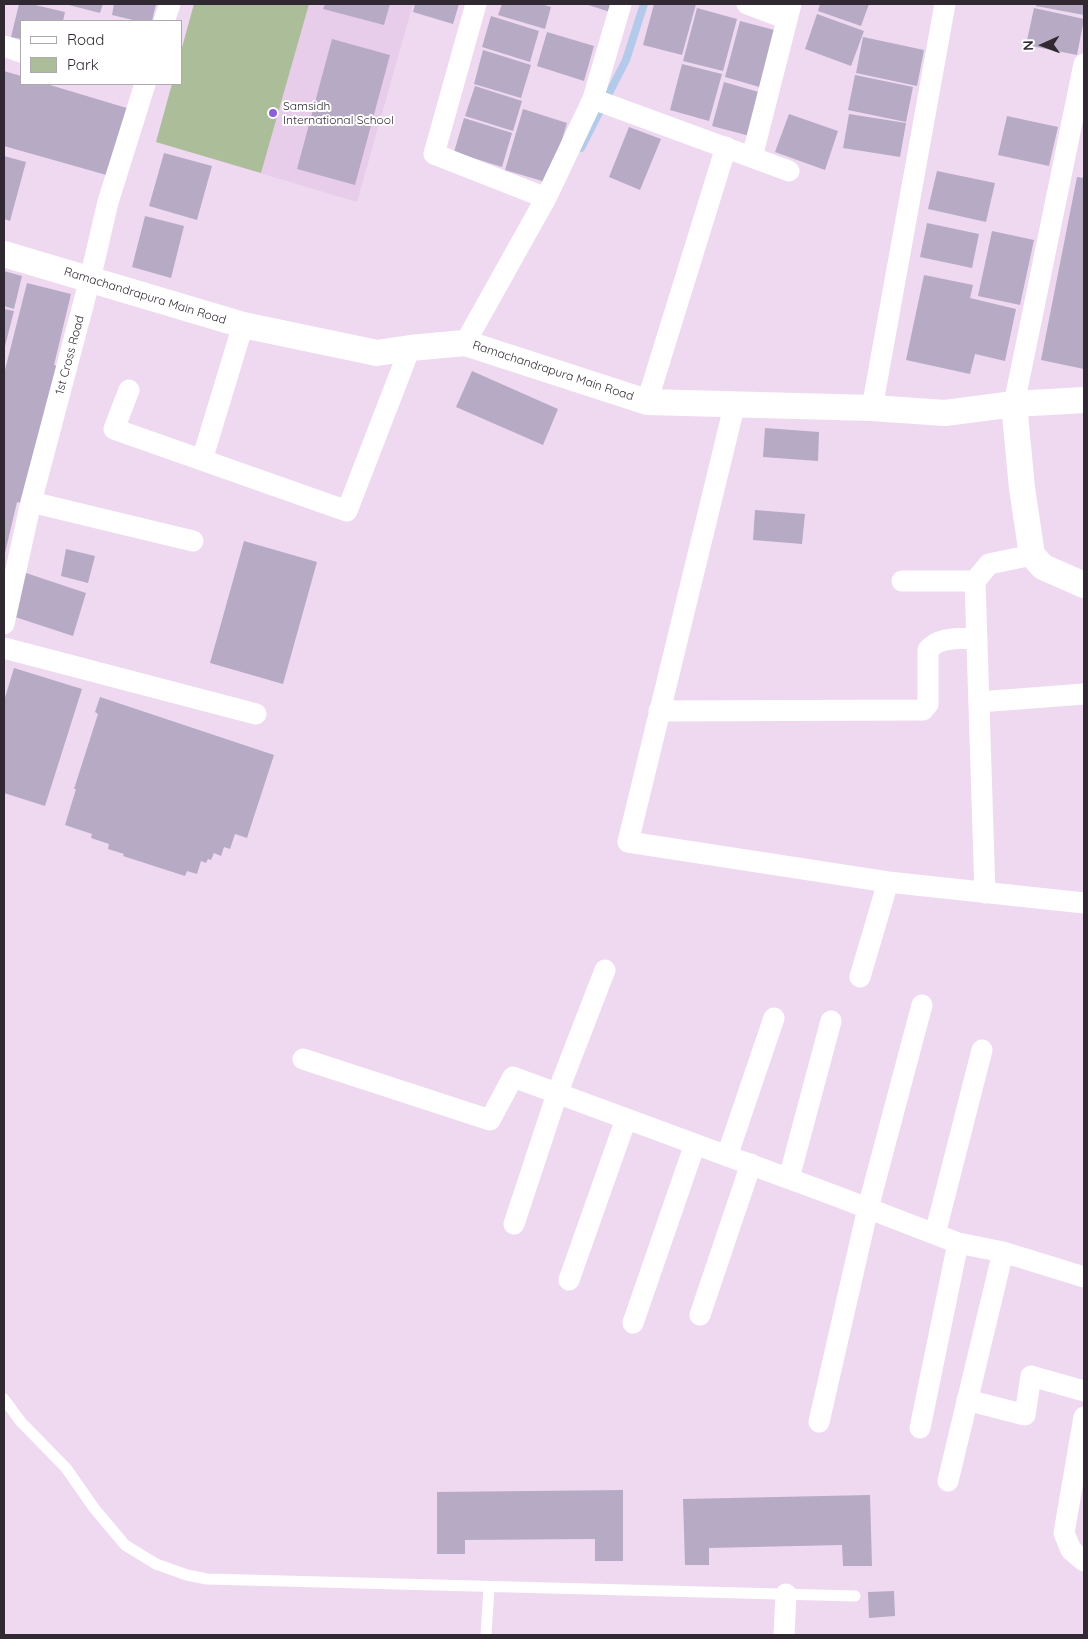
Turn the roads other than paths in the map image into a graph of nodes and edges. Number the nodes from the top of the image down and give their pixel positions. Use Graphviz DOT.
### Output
graph roads {
  1 [pos="170,4"];
  2 [pos="476,4"];
  3 [pos="621,4"];
  4 [pos="747,4"];
  5 [pos="945,4"];
  6 [pos="789,11"];
  7 [pos="164,20"];
  8 [pos="4,46"];
  9 [pos="20,52"];
  10 [pos="1084,64"];
  11 [pos="139,85"];
  12 [pos="593,99"];
  13 [pos="726,147"];
  14 [pos="752,157"];
  15 [pos="790,170"];
  16 [pos="546,198"];
  17 [pos="4,254"];
  18 [pos="90,279"];
  19 [pos="243,325"];
  20 [pos="465,343"];
  21 [pos="410,348"];
  22 [pos="129,390"];
  23 [pos="1084,400"];
  24 [pos="647,402"];
  25 [pos="735,403"];
  26 [pos="1014,404"];
  27 [pos="872,408"];
  28 [pos="202,460"];
  29 [pos="31,502"];
  30 [pos="193,541"];
  31 [pos="1032,555"];
  32 [pos="902,581"];
  33 [pos="975,581"];
  34 [pos="1084,585"];
  35 [pos="4,624"];
  36 [pos="977,638"];
  37 [pos="4,648"];
  38 [pos="1084,694"];
  39 [pos="979,702"];
  40 [pos="659,711"];
  41 [pos="256,714"];
  42 [pos="888,882"];
  43 [pos="985,893"];
  44 [pos="1084,903"];
  45 [pos="605,970"];
  46 [pos="860,977"];
  47 [pos="922,1005"];
  48 [pos="774,1018"];
  49 [pos="831,1021"];
  50 [pos="982,1050"];
  51 [pos="303,1059"];
  52 [pos="557,1094"];
  53 [pos="626,1119"];
  54 [pos="695,1144"];
  55 [pos="727,1156"];
  56 [pos="751,1164"];
  57 [pos="789,1178"];
  58 [pos="868,1208"];
  59 [pos="514,1224"];
  60 [pos="936,1234"];
  61 [pos="958,1243"];
  62 [pos="1003,1252"];
  63 [pos="1084,1277"];
  64 [pos="569,1280"];
  65 [pos="700,1315"];
  66 [pos="633,1323"];
  67 [pos="1084,1391"];
  68 [pos="4,1398"];
  69 [pos="968,1400"];
  70 [pos="1084,1417"];
  71 [pos="819,1422"];
  72 [pos="920,1428"];
  73 [pos="948,1481"];
  74 [pos="1084,1561"];
  75 [pos="489,1587"];
  76 [pos="786,1594"];
  77 [pos="855,1596"];
  78 [pos="486,1635"];
  79 [pos="784,1635"];
  1 -- 7 [label="street"];
  2 -- 16 [label="street"];
  3 -- 12 [label="street"];
  4 -- 6 [label="street"];
  5 -- 27 [label="street"];
  6 -- 14 [label="street"];
  8 -- 9 [label="street"];
  10 -- 26 [label="street"];
  11 -- 18 [label="street, 1st Cross Road"];
  12 -- 13 [label="street"];
  12 -- 16 [label="street"];
  13 -- 14 [label="street"];
  13 -- 24 [label="street"];
  14 -- 15 [label="street"];
  16 -- 20 [label="street"];
  17 -- 18 [label="street, Ramachandrapura Main Road"];
  18 -- 19 [label="street, Ramachandrapura Main Road"];
  18 -- 29 [label="street, 1st Cross Road"];
  19 -- 21 [label="street, Ramachandrapura Main Road"];
  19 -- 28 [label="street"];
  20 -- 21 [label="street, Ramachandrapura Main Road"];
  20 -- 24 [label="street, Ramachandrapura Main Road"];
  21 -- 28 [label="street"];
  22 -- 28 [label="street"];
  23 -- 26 [label="street, Ramachandrapura Main Road"];
  24 -- 25 [label="street, Ramachandrapura Main Road"];
  25 -- 27 [label="street, Ramachandrapura Main Road"];
  25 -- 40 [label="street"];
  26 -- 27 [label="street, Ramachandrapura Main Road"];
  26 -- 31 [label="street"];
  29 -- 30 [label="street"];
  29 -- 35 [label="street, 1st Cross Road"];
  31 -- 33 [label="street"];
  31 -- 34 [label="street"];
  32 -- 33 [label="street"];
  33 -- 36 [label="street"];
  36 -- 39 [label="street"];
  36 -- 40 [label="street"];
  37 -- 41 [label="street"];
  38 -- 39 [label="street"];
  39 -- 43 [label="street"];
  40 -- 42 [label="street"];
  42 -- 43 [label="street"];
  42 -- 46 [label="street"];
  43 -- 44 [label="street"];
  45 -- 52 [label="street"];
  47 -- 58 [label="street"];
  48 -- 55 [label="street"];
  49 -- 57 [label="street"];
  50 -- 60 [label="street"];
  51 -- 52 [label="street"];
  52 -- 53 [label="street"];
  52 -- 59 [label="street"];
  53 -- 54 [label="street"];
  53 -- 64 [label="street"];
  54 -- 55 [label="street"];
  54 -- 66 [label="street"];
  55 -- 56 [label="street"];
  56 -- 57 [label="street"];
  56 -- 65 [label="street"];
  57 -- 58 [label="street"];
  58 -- 60 [label="street"];
  58 -- 71 [label="street"];
  60 -- 61 [label="street"];
  61 -- 62 [label="street"];
  61 -- 72 [label="street"];
  62 -- 63 [label="street"];
  62 -- 69 [label="street"];
  67 -- 69 [label="street"];
  68 -- 75 [label="lane"];
  69 -- 73 [label="street"];
  70 -- 74 [label="street"];
  75 -- 76 [label="lane"];
  75 -- 78 [label="lane"];
  76 -- 77 [label="lane"];
  76 -- 79 [label="street"];
}
